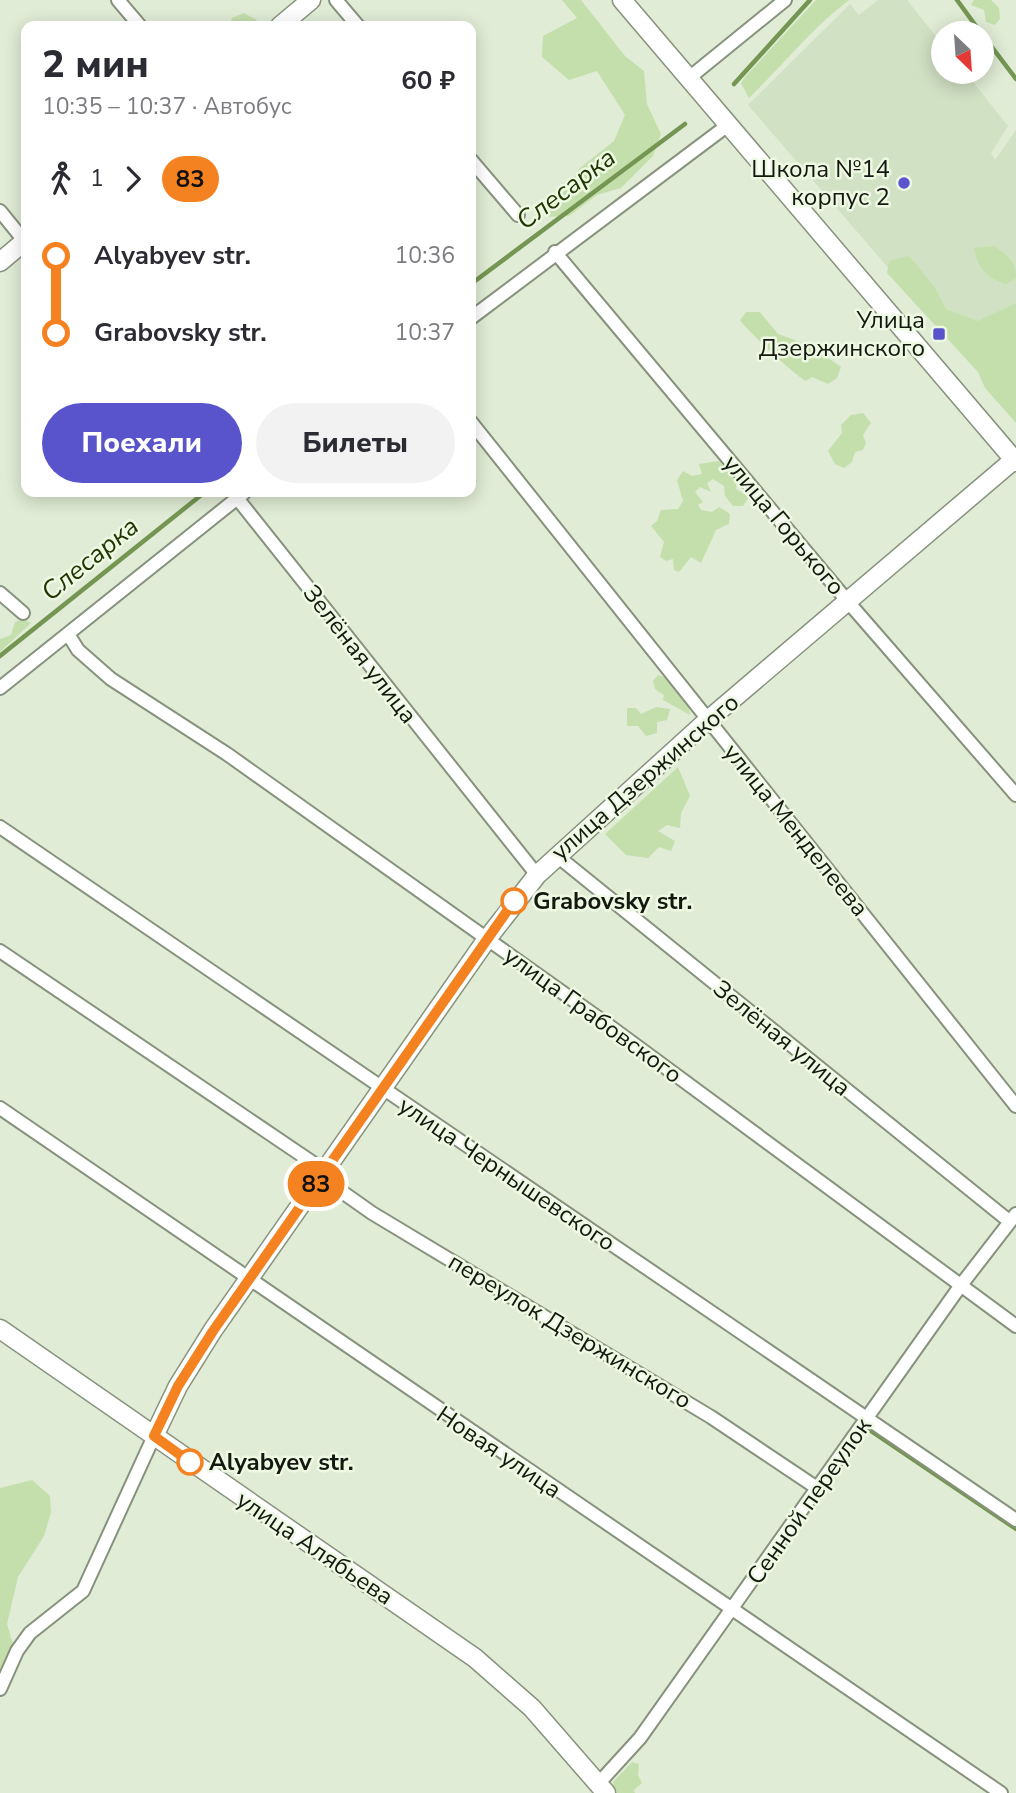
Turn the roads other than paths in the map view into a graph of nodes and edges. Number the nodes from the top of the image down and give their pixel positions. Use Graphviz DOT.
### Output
graph roads {
  1 [pos="118,0"];
  2 [pos="311,0"];
  3 [pos="336,0"];
  4 [pos="622,0"];
  5 [pos="785,0"];
  6 [pos="136,21"];
  7 [pos="286,21"];
  8 [pos="354,21"];
  9 [pos="689,78"];
  10 [pos="728,125"];
  11 [pos="476,166"];
  12 [pos="0,211"];
  13 [pos="518,215"];
  14 [pos="21,236"];
  15 [pos="21,246"];
  16 [pos="555,252"];
  17 [pos="0,262"];
  18 [pos="476,314"];
  19 [pos="476,428"];
  20 [pos="1015,460"];
  21 [pos="239,497"];
  22 [pos="243,497"];
  23 [pos="0,593"];
  24 [pos="849,603"];
  25 [pos="23,613"];
  26 [pos="68,634"];
  27 [pos="0,688"];
  28 [pos="708,719"];
  29 [pos="1016,795"];
  30 [pos="0,827"];
  31 [pos="555,855"];
  32 [pos="537,875"];
  33 [pos="487,939"];
  34 [pos="0,951"];
  35 [pos="382,1090"];
  36 [pos="1016,1107"];
  37 [pos="0,1108"];
  38 [pos="323,1174"];
  39 [pos="1013,1218"];
  40 [pos="251,1278"];
  41 [pos="961,1284"];
  42 [pos="1016,1325"];
  43 [pos="0,1329"];
  44 [pos="867,1417"];
  45 [pos="154,1436"];
  46 [pos="817,1488"];
  47 [pos="1016,1520"];
  48 [pos="732,1611"];
  49 [pos="0,1689"];
  50 [pos="602,1788"];
  51 [pos="1001,1793"];
  1 -- 6 [label="street"];
  2 -- 7 [label="main road"];
  3 -- 8 [label="street"];
  4 -- 9 [label="main road"];
  5 -- 9 [label="street"];
  9 -- 10 [label="main road"];
  10 -- 16 [label="street"];
  10 -- 20 [label="main road"];
  11 -- 13 [label="street"];
  12 -- 14 [label="street"];
  15 -- 17 [label="main road"];
  16 -- 18 [label="street"];
  16 -- 24 [label="street, улица Горького"];
  19 -- 28 [label="street, улица Менделеева"];
  20 -- 24 [label="main road, улица Дзержинского"];
  21 -- 26 [label="street"];
  22 -- 32 [label="street, Зелёная улица"];
  23 -- 25 [label="street"];
  24 -- 28 [label="main road, улица Дзержинского"];
  24 -- 29 [label="street, улица Горького"];
  26 -- 27 [label="street"];
  26 -- 33 [label="street, улица Грабовского"];
  28 -- 31 [label="main road, улица Дзержинского"];
  28 -- 36 [label="street, улица Менделеева"];
  30 -- 35 [label="street, улица Чернышевского"];
  31 -- 32 [label="main road, улица Дзержинского"];
  31 -- 39 [label="street, Зелёная улица"];
  32 -- 33 [label="main road, улица Дзержинского"];
  33 -- 35 [label="main road, улица Дзержинского"];
  33 -- 41 [label="street, улица Грабовского"];
  34 -- 38 [label="street, переулок Дзержинского"];
  35 -- 38 [label="main road, улица Дзержинского"];
  35 -- 44 [label="street, улица Чернышевского"];
  37 -- 40 [label="street, Новая улица"];
  38 -- 40 [label="main road, улица Дзержинского"];
  38 -- 46 [label="street, переулок Дзержинского"];
  39 -- 41 [label="street, Сенной переулок"];
  40 -- 45 [label="main road, улица Дзержинского"];
  40 -- 48 [label="street, Новая улица"];
  41 -- 42 [label="street, улица Грабовского"];
  41 -- 44 [label="street, Сенной переулок"];
  43 -- 45 [label="main road, улица Алябьева"];
  44 -- 46 [label="street, Сенной переулок"];
  44 -- 47 [label="street, улица Чернышевского"];
  45 -- 49 [label="street"];
  45 -- 50 [label="main road, улица Алябьева"];
  46 -- 48 [label="street, Сенной переулок"];
  48 -- 50 [label="street, Сенной переулок"];
  48 -- 51 [label="street, Новая улица"];
}
